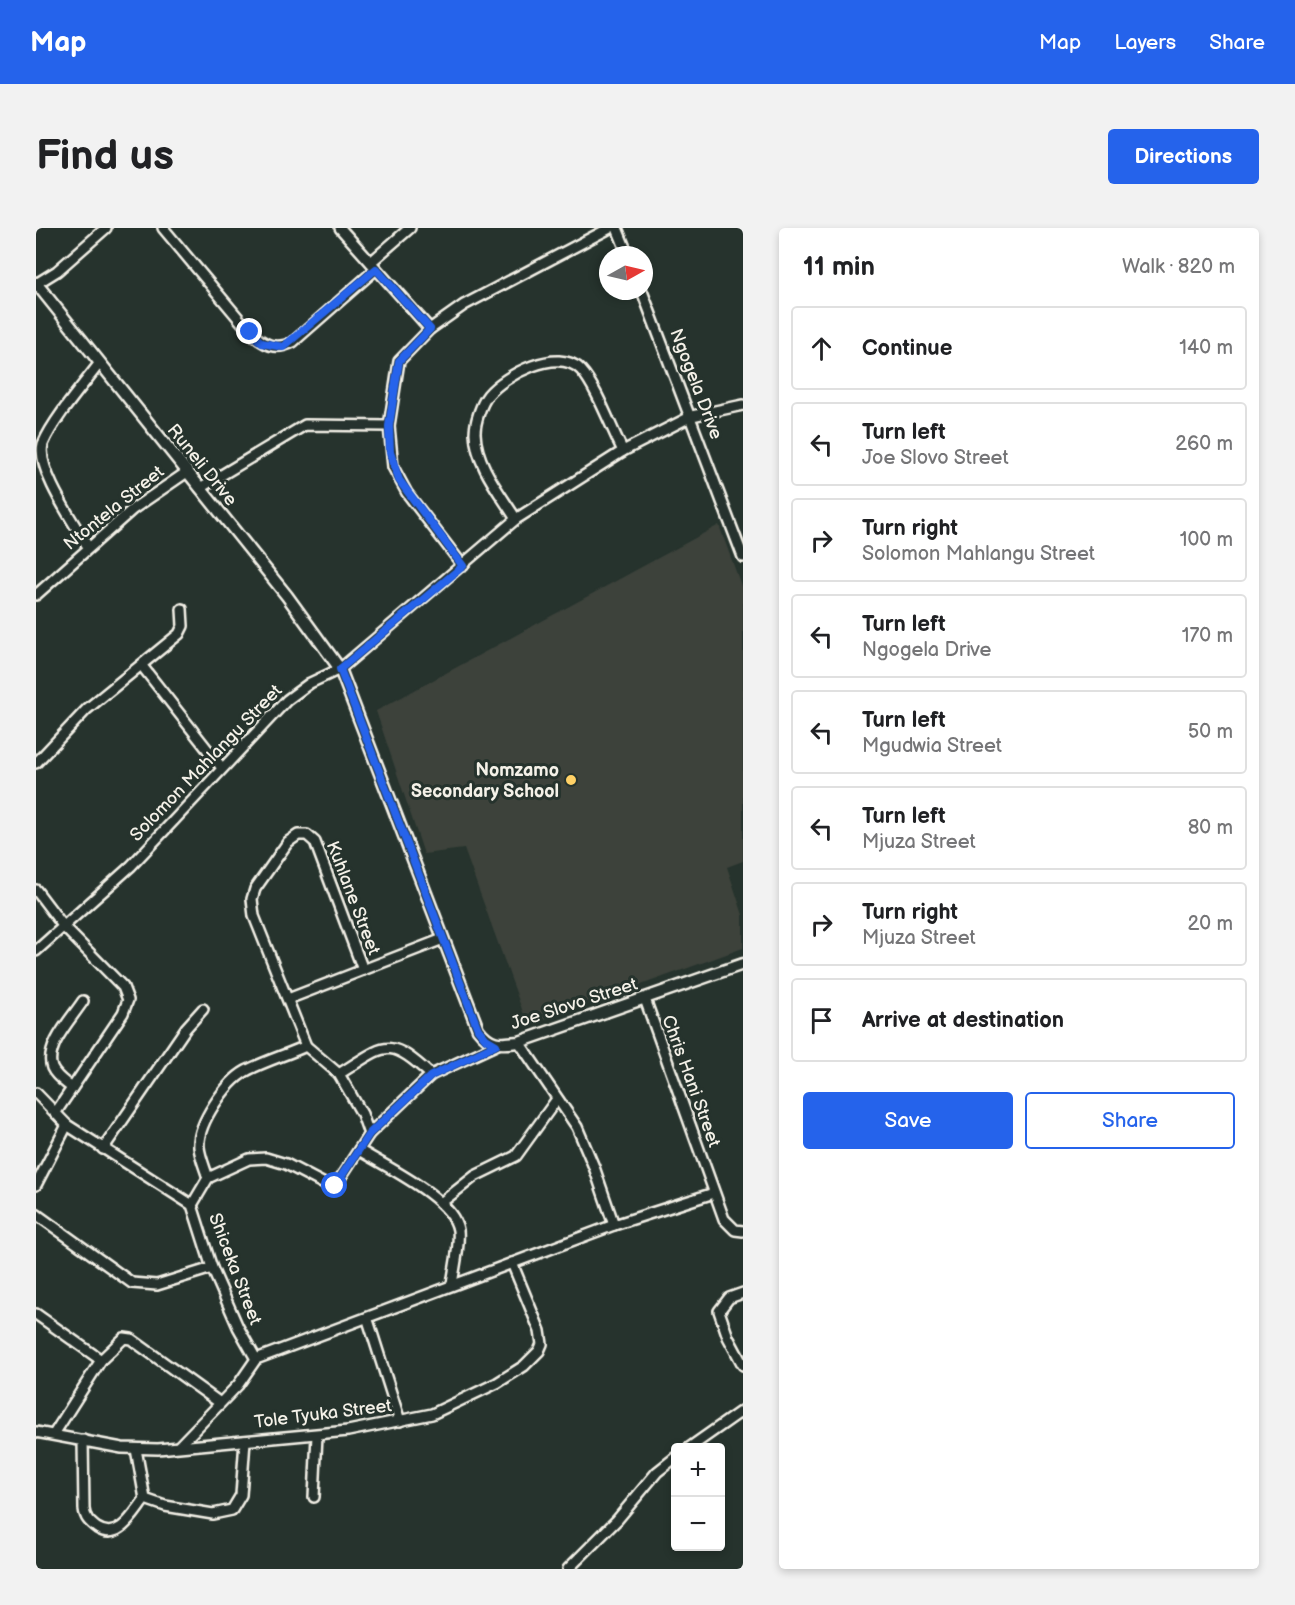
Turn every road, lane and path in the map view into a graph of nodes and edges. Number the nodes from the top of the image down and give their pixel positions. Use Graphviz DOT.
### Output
graph roads {
  1 [pos="106,228"];
  2 [pos="163,228"];
  3 [pos="340,228"];
  4 [pos="410,228"];
  5 [pos="610,228"];
  6 [pos="617,228"];
  7 [pos="624,246"];
  8 [pos="374,266"];
  9 [pos="36,284"];
  10 [pos="646,300"];
  11 [pos="430,329"];
  12 [pos="99,364"];
  13 [pos="743,405"];
  14 [pos="692,416"];
  15 [pos="389,426"];
  16 [pos="623,451"];
  17 [pos="187,472"];
  18 [pos="200,488"];
  19 [pos="516,519"];
  20 [pos="88,547"];
  21 [pos="743,557"];
  22 [pos="463,566"];
  23 [pos="36,595"];
  24 [pos="182,609"];
  25 [pos="142,666"];
  26 [pos="340,669"];
  27 [pos="36,763"];
  28 [pos="222,768"];
  29 [pos="36,890"];
  30 [pos="64,927"];
  31 [pos="443,939"];
  32 [pos="36,951"];
  33 [pos="743,964"];
  34 [pos="363,970"];
  35 [pos="288,999"];
  36 [pos="645,999"];
  37 [pos="83,1001"];
  38 [pos="202,1010"];
  39 [pos="519,1042"];
  40 [pos="496,1045"];
  41 [pos="306,1046"];
  42 [pos="339,1074"];
  43 [pos="431,1076"];
  44 [pos="72,1088"];
  45 [pos="36,1093"];
  46 [pos="557,1099"];
  47 [pos="56,1112"];
  48 [pos="67,1125"];
  49 [pos="369,1134"];
  50 [pos="103,1149"];
  51 [pos="359,1150"];
  52 [pos="208,1178"];
  53 [pos="36,1185"];
  54 [pos="714,1193"];
  55 [pos="442,1202"];
  56 [pos="192,1205"];
  57 [pos="36,1214"];
  58 [pos="614,1225"];
  59 [pos="743,1231"];
  60 [pos="512,1263"];
  61 [pos="212,1268"];
  62 [pos="452,1285"];
  63 [pos="743,1293"];
  64 [pos="36,1314"];
  65 [pos="368,1320"];
  66 [pos="256,1359"];
  67 [pos="101,1360"];
  68 [pos="743,1365"];
  69 [pos="220,1403"];
  70 [pos="743,1410"];
  71 [pos="400,1421"];
  72 [pos="36,1432"];
  73 [pos="54,1434"];
  74 [pos="317,1435"];
  75 [pos="83,1440"];
  76 [pos="245,1441"];
  77 [pos="695,1443"];
  78 [pos="180,1446"];
  79 [pos="136,1449"];
  80 [pos="671,1460"];
  81 [pos="314,1497"];
  82 [pos="145,1500"];
  83 [pos="567,1569"];
  1 -- 9 [label="street"];
  2 -- 8 [label="street"];
  3 -- 8 [label="street"];
  4 -- 8 [label="street"];
  5 -- 11 [label="street"];
  6 -- 7 [label="street"];
  8 -- 11 [label="street"];
  9 -- 12 [label="street, Runeli Drive"];
  10 -- 14 [label="street, Ngogela Drive"];
  11 -- 15 [label="street"];
  12 -- 17 [label="street, Runeli Drive"];
  12 -- 20 [label="street"];
  13 -- 14 [label="street, Solomon Mahlangu Street"];
  14 -- 16 [label="street, Solomon Mahlangu Street"];
  14 -- 21 [label="street, Ngogela Drive"];
  15 -- 18 [label="street"];
  15 -- 22 [label="street"];
  16 -- 19 [label="street, Solomon Mahlangu Street"];
  16 -- 19 [label="street"];
  17 -- 18 [label="street, Runeli Drive"];
  17 -- 20 [label="street, Ntontela Street"];
  18 -- 26 [label="street, Runeli Drive"];
  19 -- 22 [label="street, Solomon Mahlangu Street"];
  20 -- 23 [label="street, Ntontela Street"];
  22 -- 26 [label="street, Solomon Mahlangu Street"];
  24 -- 25 [label="street"];
  25 -- 27 [label="street"];
  25 -- 28 [label="street"];
  26 -- 28 [label="street, Solomon Mahlangu Street"];
  26 -- 31 [label="street, Joe Slovo Street"];
  28 -- 30 [label="street, Solomon Mahlangu Street"];
  29 -- 30 [label="street"];
  30 -- 32 [label="street, Solomon Mahlangu Street"];
  30 -- 44 [label="street"];
  31 -- 34 [label="street"];
  31 -- 40 [label="street, Joe Slovo Street"];
  33 -- 36 [label="street, Joe Slovo Street"];
  34 -- 35 [label="street"];
  34 -- 35 [label="street, Kuhlane Street"];
  35 -- 41 [label="street, Kuhlane Street"];
  36 -- 39 [label="street, Joe Slovo Street"];
  36 -- 54 [label="street, Chris Hani Street"];
  37 -- 44 [label="street"];
  38 -- 50 [label="street"];
  39 -- 40 [label="street, Joe Slovo Street"];
  39 -- 46 [label="street"];
  40 -- 43 [label="street"];
  41 -- 42 [label="street"];
  41 -- 52 [label="street"];
  42 -- 43 [label="street"];
  42 -- 49 [label="street"];
  43 -- 49 [label="street"];
  44 -- 47 [label="street"];
  45 -- 47 [label="street, Shiceka Street"];
  46 -- 55 [label="street"];
  46 -- 58 [label="street"];
  47 -- 48 [label="street, Shiceka Street"];
  48 -- 50 [label="street, Shiceka Street"];
  48 -- 53 [label="street"];
  49 -- 51 [label="street"];
  50 -- 56 [label="street, Shiceka Street"];
  51 -- 52 [label="street"];
  51 -- 55 [label="street"];
  52 -- 56 [label="street"];
  54 -- 58 [label="street"];
  54 -- 59 [label="street, Chris Hani Street"];
  55 -- 62 [label="street"];
  56 -- 61 [label="street, Shiceka Street"];
  57 -- 61 [label="street"];
  58 -- 60 [label="street"];
  60 -- 62 [label="street"];
  60 -- 71 [label="street, Tole Tyuka Street"];
  61 -- 66 [label="street, Shiceka Street"];
  62 -- 65 [label="street"];
  63 -- 68 [label="street"];
  64 -- 67 [label="street"];
  65 -- 66 [label="street"];
  65 -- 71 [label="street"];
  66 -- 69 [label="street"];
  67 -- 69 [label="street"];
  67 -- 73 [label="street"];
  69 -- 78 [label="street"];
  70 -- 77 [label="street"];
  71 -- 74 [label="street, Tole Tyuka Street"];
  72 -- 73 [label="street, Tole Tyuka Street"];
  73 -- 75 [label="street, Tole Tyuka Street"];
  74 -- 76 [label="street, Tole Tyuka Street"];
  74 -- 81 [label="street"];
  75 -- 79 [label="street, Tole Tyuka Street"];
  75 -- 82 [label="street"];
  76 -- 78 [label="street, Tole Tyuka Street"];
  76 -- 82 [label="street"];
  78 -- 79 [label="street, Tole Tyuka Street"];
  79 -- 82 [label="street"];
  80 -- 83 [label="street"];
}
